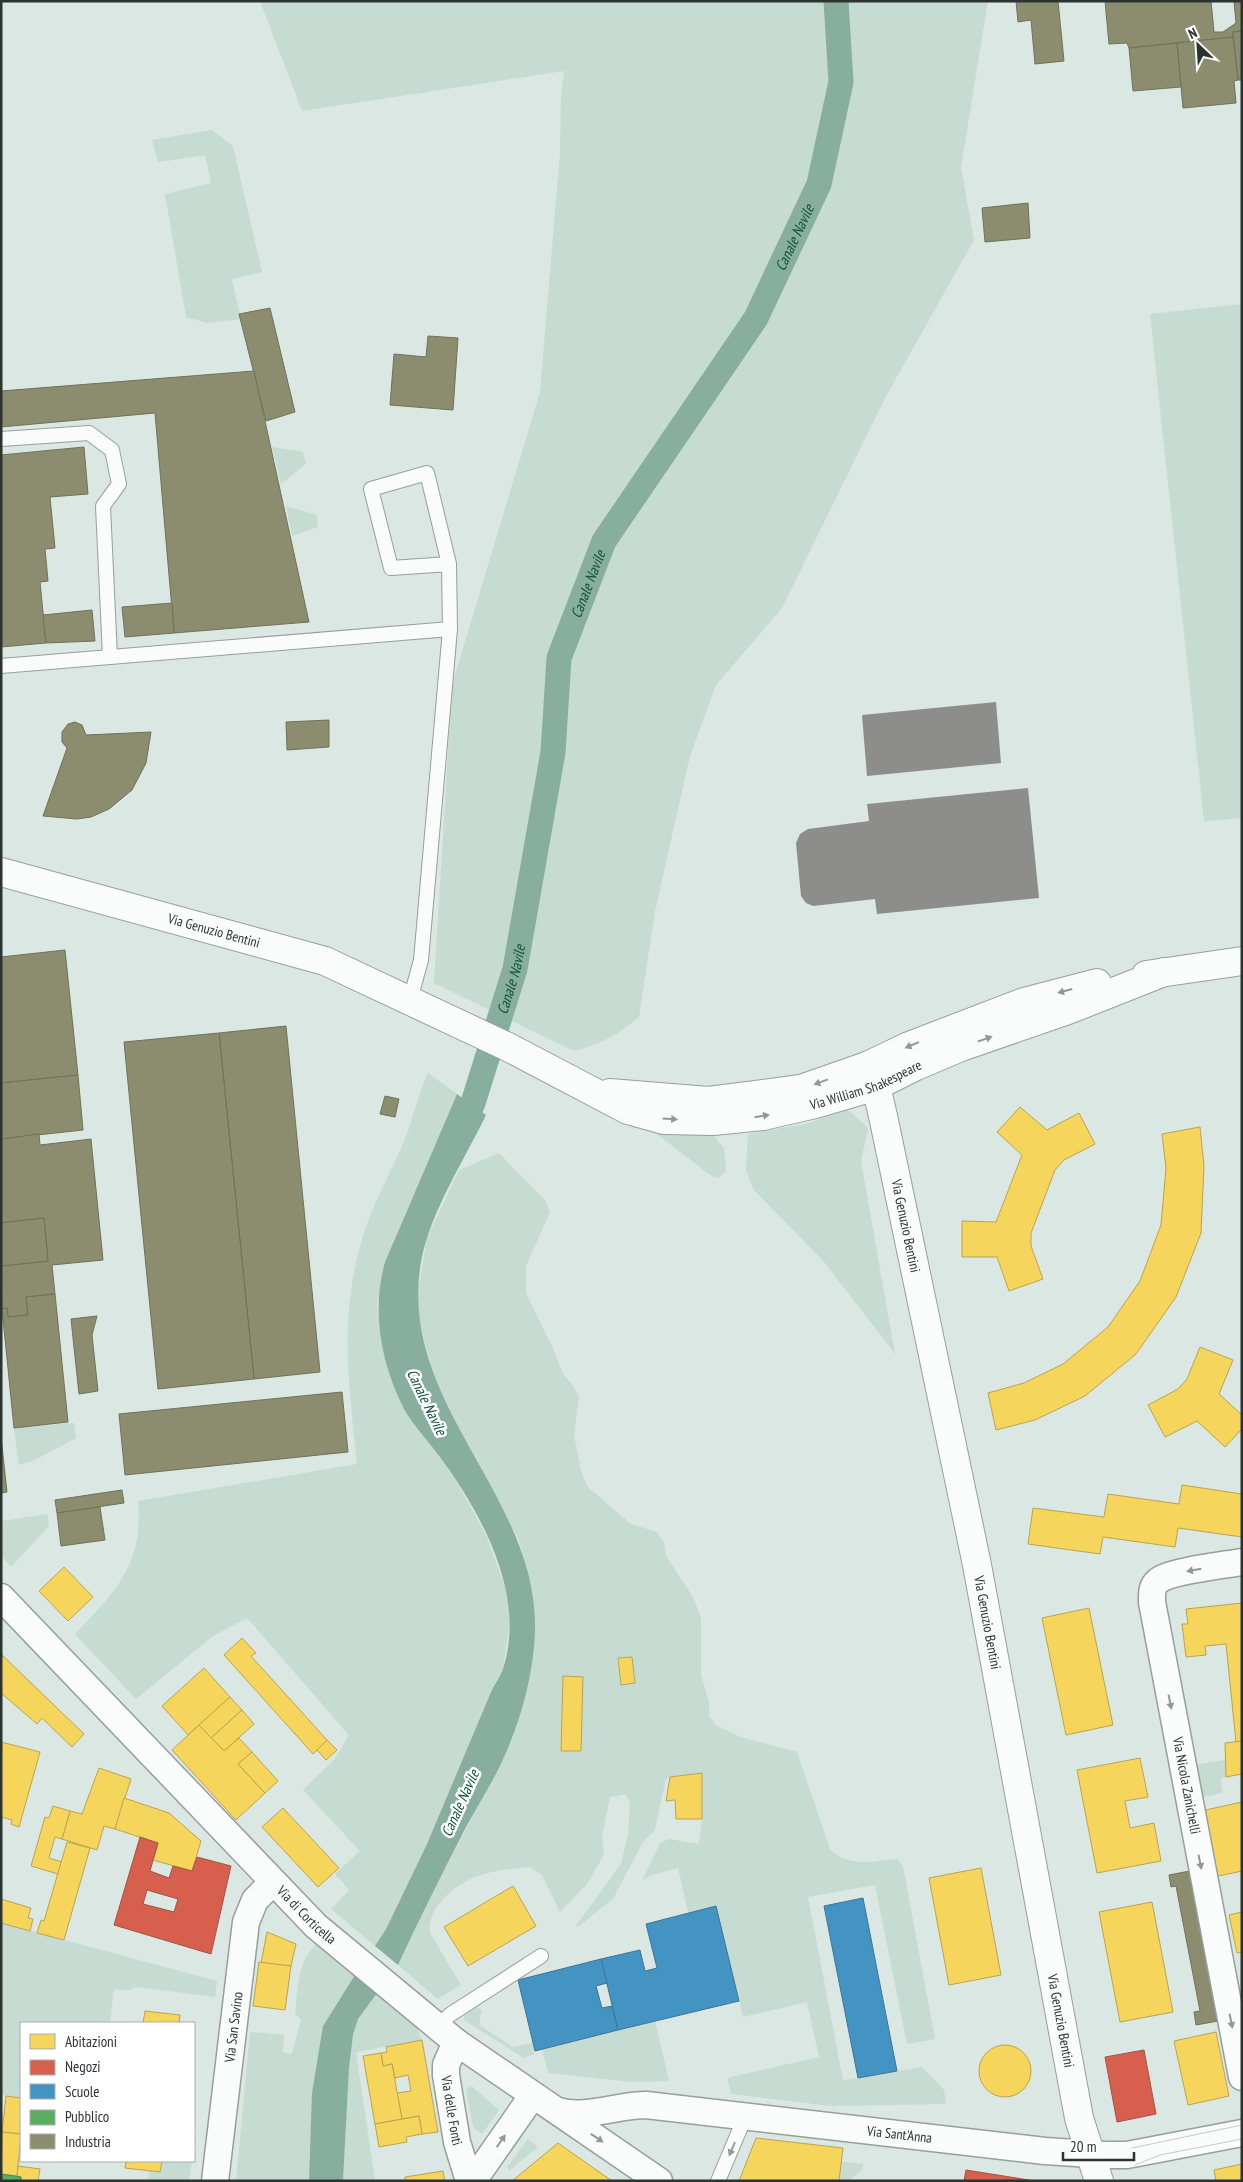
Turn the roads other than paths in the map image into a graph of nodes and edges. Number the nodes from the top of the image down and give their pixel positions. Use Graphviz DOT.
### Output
graph roads {
  1 [pos="1,439"];
  2 [pos="449,564"];
  3 [pos="450,629"];
  4 [pos="110,657"];
  5 [pos="1,666"];
  6 [pos="1,872"];
  7 [pos="1242,961"];
  8 [pos="416,1003"];
  9 [pos="871,1076"];
  10 [pos="1242,1562"];
  11 [pos="1,1597"];
  12 [pos="273,1882"];
  13 [pos="541,1956"];
  14 [pos="438,2028"];
  15 [pos="1242,2077"];
  16 [pos="533,2095"];
  17 [pos="557,2110"];
  18 [pos="745,2117"];
  19 [pos="1242,2133"];
  20 [pos="1090,2154"];
  21 [pos="216,2181"];
  22 [pos="469,2181"];
  23 [pos="473,2181"];
  24 [pos="660,2181"];
  25 [pos="718,2181"];
  26 [pos="1099,2181"];
  1 -- 4 [label="lane"];
  2 -- 2 [label="lane"];
  2 -- 3 [label="lane"];
  3 -- 4 [label="lane"];
  3 -- 8 [label="lane"];
  4 -- 5 [label="lane"];
  6 -- 8 [label="main road, Via Genuzio Bentini"];
  7 -- 9 [label="main road, Via William Shakespeare"];
  8 -- 9 [label="main road, Via William Shakespeare"];
  9 -- 20 [label="main road, Via Genuzio Bentini"];
  10 -- 15 [label="street, Via Nicola Zanichelli, one-way"];
  11 -- 12 [label="street, Via di Corticella"];
  12 -- 14 [label="street, Via di Corticella"];
  12 -- 21 [label="street, Via San Savino"];
  13 -- 14 [label="lane"];
  14 -- 16 [label="street, Via di Corticella"];
  14 -- 22 [label="street, Via delle Fonti"];
  16 -- 17 [label="street, Via di Corticella"];
  23 -- 16 [label="street, one-way"];
  17 -- 18 [label="street, Via Sant'Anna"];
  17 -- 24 [label="street, Via di Corticella, one-way"];
  18 -- 20 [label="street, Via Sant'Anna"];
  18 -- 25 [label="lane, one-way"];
  19 -- 20 [label="street, Via Sant'Anna"];
  20 -- 26 [label="main road, Via Genuzio Bentini"];
}
